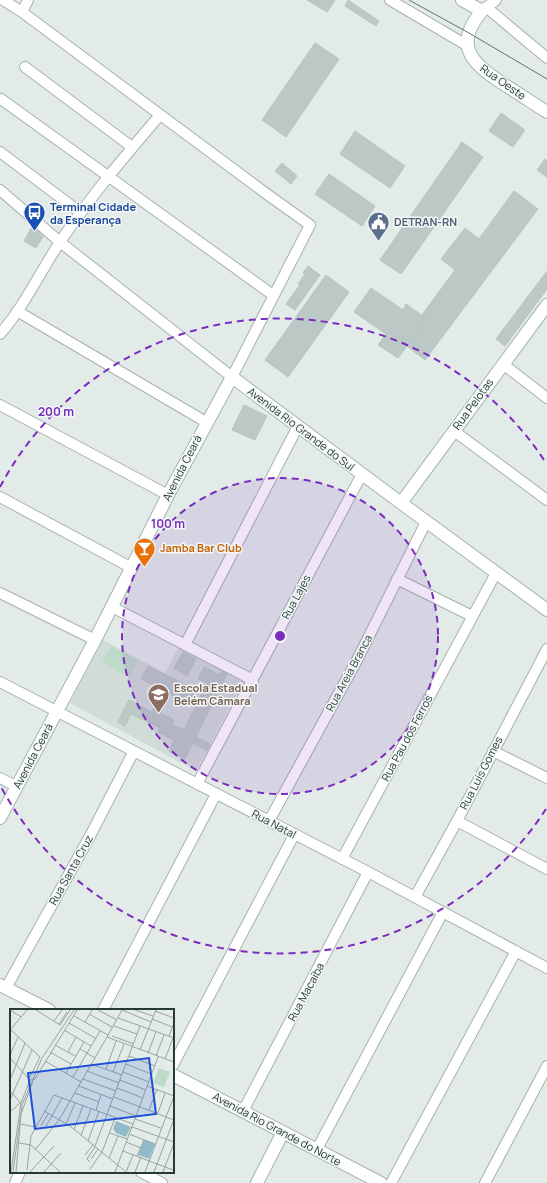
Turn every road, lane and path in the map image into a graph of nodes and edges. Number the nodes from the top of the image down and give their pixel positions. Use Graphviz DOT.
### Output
graph roads {
  1 [pos="3,0"];
  2 [pos="28,0"];
  3 [pos="390,0"];
  4 [pos="462,0"];
  5 [pos="496,0"];
  6 [pos="484,9"];
  7 [pos="22,12"];
  8 [pos="468,46"];
  9 [pos="547,58"];
  10 [pos="25,67"];
  11 [pos="1,99"];
  12 [pos="547,112"];
  13 [pos="160,115"];
  14 [pos="132,147"];
  15 [pos="0,152"];
  16 [pos="108,176"];
  17 [pos="0,190"];
  18 [pos="81,213"];
  19 [pos="60,242"];
  20 [pos="273,295"];
  21 [pos="547,305"];
  22 [pos="17,311"];
  23 [pos="0,334"];
  24 [pos="503,364"];
  25 [pos="232,377"];
  26 [pos="547,398"];
  27 [pos="0,405"];
  28 [pos="206,422"];
  29 [pos="298,426"];
  30 [pos="454,431"];
  31 [pos="362,474"];
  32 [pos="168,495"];
  33 [pos="0,497"];
  34 [pos="547,500"];
  35 [pos="400,503"];
  36 [pos="426,522"];
  37 [pos="132,568"];
  38 [pos="496,573"];
  39 [pos="397,578"];
  40 [pos="0,593"];
  41 [pos="112,607"];
  42 [pos="547,610"];
  43 [pos="472,616"];
  44 [pos="95,640"];
  45 [pos="185,645"];
  46 [pos="547,649"];
  47 [pos="252,680"];
  48 [pos="0,682"];
  49 [pos="57,711"];
  50 [pos="134,751"];
  51 [pos="493,751"];
  52 [pos="0,778"];
  53 [pos="547,778"];
  54 [pos="197,784"];
  55 [pos="16,786"];
  56 [pos="216,794"];
  57 [pos="0,818"];
  58 [pos="457,821"];
  59 [pos="269,822"];
  60 [pos="294,835"];
  61 [pos="342,859"];
  62 [pos="547,869"];
  63 [pos="368,872"];
  64 [pos="415,897"];
  65 [pos="443,912"];
  66 [pos="516,951"];
  67 [pos="547,968"];
  68 [pos="3,986"];
  69 [pos="47,1009"];
  70 [pos="104,1009"];
  71 [pos="174,1063"];
  72 [pos="547,1066"];
  73 [pos="174,1076"];
  74 [pos="244,1111"];
  75 [pos="283,1132"];
  76 [pos="317,1150"];
  77 [pos="20,1173"];
  78 [pos="143,1173"];
  79 [pos="15,1183"];
  80 [pos="162,1183"];
  81 [pos="257,1183"];
  82 [pos="381,1183"];
  83 [pos="392,1183"];
  84 [pos="485,1183"];
  1 -- 7 [label="street"];
  2 -- 7 [label="street"];
  3 -- 8 [label="street"];
  4 -- 6 [label="street"];
  5 -- 6 [label="street"];
  6 -- 8 [label="street"];
  6 -- 9 [label="street"];
  7 -- 13 [label="street"];
  8 -- 12 [label="street, Rua Oeste"];
  10 -- 14 [label="street"];
  11 -- 16 [label="street"];
  13 -- 14 [label="street"];
  13 -- 20 [label="street, Avenida Ceará"];
  14 -- 16 [label="street"];
  15 -- 18 [label="street"];
  16 -- 18 [label="street"];
  16 -- 20 [label="street"];
  17 -- 19 [label="street, Avenida Rio Grande do Sul"];
  18 -- 19 [label="street"];
  19 -- 22 [label="street"];
  19 -- 25 [label="street, Avenida Rio Grande do Sul"];
  20 -- 25 [label="street, Avenida Ceará"];
  21 -- 24 [label="street, Rua Pelotas"];
  22 -- 23 [label="street"];
  22 -- 28 [label="street"];
  24 -- 26 [label="street"];
  24 -- 30 [label="street, Rua Pelotas"];
  25 -- 28 [label="street, Avenida Ceará"];
  25 -- 29 [label="street, Avenida Rio Grande do Sul"];
  27 -- 32 [label="street"];
  28 -- 32 [label="street, Avenida Ceará"];
  29 -- 31 [label="street, Avenida Rio Grande do Sul"];
  29 -- 45 [label="street"];
  30 -- 34 [label="street"];
  30 -- 35 [label="street, Rua Pelotas"];
  31 -- 35 [label="street, Avenida Rio Grande do Sul"];
  31 -- 47 [label="street, Rua Lajes"];
  32 -- 37 [label="street, Avenida Ceará"];
  33 -- 37 [label="street"];
  35 -- 36 [label="street, Avenida Rio Grande do Sul"];
  36 -- 38 [label="street, Avenida Rio Grande do Sul"];
  36 -- 39 [label="street, Rua Areia Branca"];
  37 -- 41 [label="street, Avenida Ceará"];
  38 -- 42 [label="street, Avenida Rio Grande do Sul"];
  38 -- 43 [label="street, Rua Pau dos Ferros"];
  39 -- 43 [label="street"];
  39 -- 59 [label="street, Rua Areia Branca"];
  40 -- 44 [label="street"];
  41 -- 44 [label="street, Avenida Ceará"];
  41 -- 45 [label="street"];
  43 -- 61 [label="street, Rua Pau dos Ferros"];
  44 -- 49 [label="street, Avenida Ceará"];
  45 -- 47 [label="street"];
  46 -- 51 [label="street, Rua Luís Gomes"];
  47 -- 54 [label="street, Rua Lajes"];
  48 -- 49 [label="street, Rua Natal"];
  49 -- 50 [label="street, Rua Natal"];
  49 -- 55 [label="street, Avenida Ceará"];
  50 -- 54 [label="street, Rua Natal"];
  50 -- 68 [label="street, Rua Santa Cruz"];
  51 -- 53 [label="street"];
  51 -- 58 [label="street, Rua Luís Gomes"];
  52 -- 55 [label="street"];
  54 -- 56 [label="street, Rua Natal"];
  55 -- 57 [label="street, Avenida Ceará"];
  56 -- 59 [label="street, Rua Natal"];
  56 -- 70 [label="street"];
  58 -- 62 [label="street"];
  58 -- 64 [label="street, Rua Luís Gomes"];
  59 -- 60 [label="street, Rua Natal"];
  60 -- 61 [label="street, Rua Natal"];
  60 -- 71 [label="street"];
  61 -- 63 [label="street, Rua Natal"];
  63 -- 64 [label="street, Rua Natal"];
  63 -- 74 [label="street, Rua Macaíba"];
  64 -- 65 [label="street, Rua Natal"];
  65 -- 66 [label="street, Rua Natal"];
  65 -- 76 [label="street"];
  66 -- 67 [label="street, Rua Natal"];
  66 -- 83 [label="street"];
  68 -- 69 [label="street"];
  72 -- 84 [label="street"];
  73 -- 74 [label="street, Avenida Rio Grande do Norte"];
  74 -- 75 [label="street, Avenida Rio Grande do Norte"];
  75 -- 76 [label="street, Avenida Rio Grande do Norte"];
  75 -- 81 [label="street"];
  76 -- 82 [label="street, Avenida Rio Grande do Norte"];
  77 -- 79 [label="street"];
  78 -- 80 [label="street"];
}
